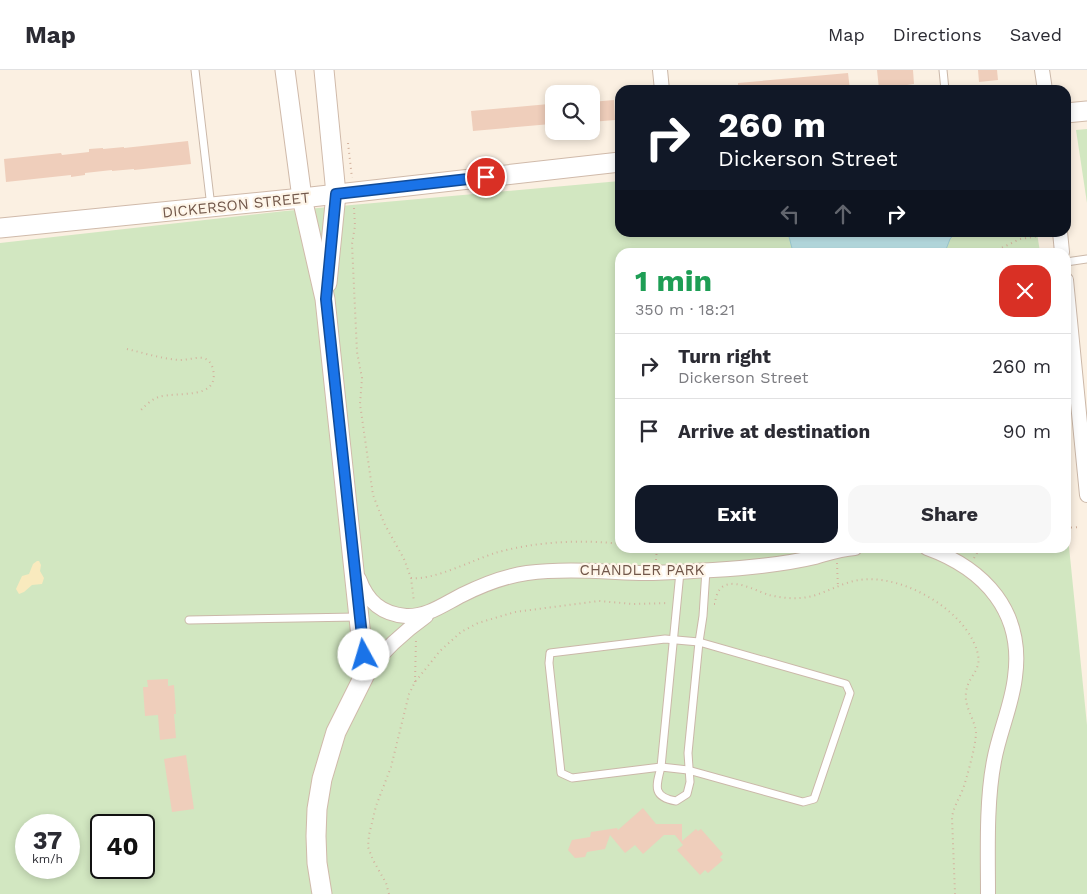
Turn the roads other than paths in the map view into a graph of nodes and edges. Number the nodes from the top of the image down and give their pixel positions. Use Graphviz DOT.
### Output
graph roads {
  1 [pos="195,70"];
  2 [pos="285,70"];
  3 [pos="324,70"];
  4 [pos="660,70"];
  5 [pos="943,70"];
  6 [pos="1042,70"];
  7 [pos="662,85"];
  8 [pos="944,85"];
  9 [pos="1044,85"];
  10 [pos="1087,111"];
  11 [pos="1071,113"];
  12 [pos="615,163"];
  13 [pos="344,193"];
  14 [pos="302,198"];
  15 [pos="211,208"];
  16 [pos="0,228"];
  17 [pos="1087,259"];
  18 [pos="1071,261"];
  19 [pos="326,299"];
  20 [pos="1071,331"];
  21 [pos="1087,495"];
  22 [pos="826,553"];
  23 [pos="938,553"];
  24 [pos="354,566"];
  25 [pos="706,570"];
  26 [pos="680,572"];
  27 [pos="360,617"];
  28 [pos="415,619"];
  29 [pos="189,620"];
  30 [pos="674,639"];
  31 [pos="699,642"];
  32 [pos="366,674"];
  33 [pos="661,767"];
  34 [pos="688,770"];
  35 [pos="322,894"];
  36 [pos="988,894"];
  1 -- 15 [label="lane"];
  2 -- 14 [label="street"];
  3 -- 13 [label="street"];
  4 -- 7 [label="street"];
  5 -- 8 [label="lane"];
  6 -- 9 [label="street"];
  10 -- 11 [label="street"];
  12 -- 13 [label="street, DICKERSON STREET"];
  13 -- 14 [label="street, DICKERSON STREET"];
  13 -- 19 [label="street"];
  14 -- 15 [label="street, DICKERSON STREET"];
  14 -- 19 [label="street"];
  15 -- 16 [label="street, DICKERSON STREET"];
  17 -- 18 [label="lane"];
  19 -- 24 [label="street"];
  20 -- 21 [label="street"];
  22 -- 25 [label="street, CHANDLER PARK"];
  23 -- 36 [label="street"];
  24 -- 27 [label="street"];
  24 -- 28 [label="street, CHANDLER PARK"];
  25 -- 26 [label="street, CHANDLER PARK"];
  25 -- 31 [label="lane"];
  26 -- 28 [label="street, CHANDLER PARK"];
  26 -- 30 [label="lane"];
  27 -- 29 [label="lane"];
  27 -- 32 [label="street"];
  28 -- 32 [label="street, CHANDLER PARK"];
  30 -- 31 [label="lane"];
  30 -- 33 [label="lane"];
  30 -- 33 [label="lane"];
  31 -- 34 [label="lane"];
  31 -- 34 [label="lane"];
  32 -- 35 [label="street"];
  33 -- 34 [label="lane"];
  33 -- 34 [label="lane"];
}
